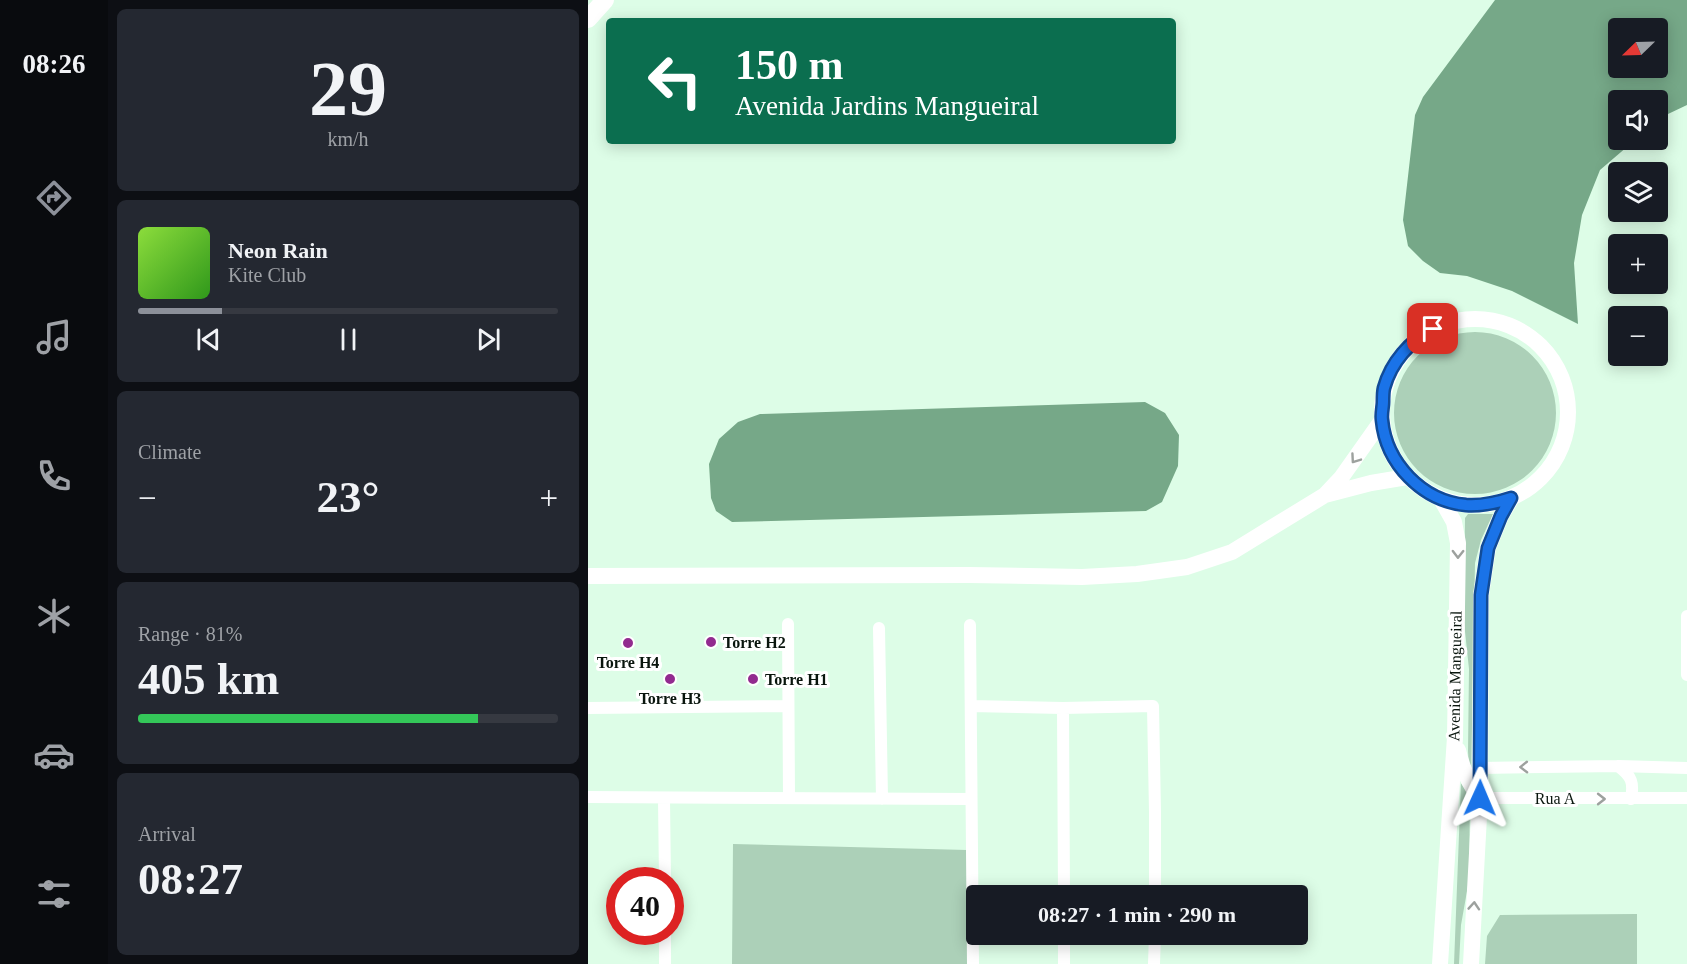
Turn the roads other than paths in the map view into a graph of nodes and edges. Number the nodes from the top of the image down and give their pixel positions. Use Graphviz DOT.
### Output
graph roads {
  1 [pos="605,0"];
  2 [pos="588,19"];
  3 [pos="1382,420"];
  4 [pos="1407,477"];
  5 [pos="1325,495"];
  6 [pos="1511,498"];
  7 [pos="1441,499"];
  8 [pos="590,575"];
  9 [pos="1687,616"];
  10 [pos="788,624"];
  11 [pos="970,625"];
  12 [pos="879,628"];
  13 [pos="1687,675"];
  14 [pos="788,706"];
  15 [pos="971,706"];
  16 [pos="588,708"];
  17 [pos="1063,708"];
  18 [pos="1455,737"];
  19 [pos="1618,766"];
  20 [pos="1480,768"];
  21 [pos="1687,768"];
  22 [pos="588,797"];
  23 [pos="789,798"];
  24 [pos="1480,798"];
  25 [pos="1687,798"];
  26 [pos="664,799"];
  27 [pos="882,799"];
  28 [pos="971,799"];
  29 [pos="1631,799"];
  30 [pos="665,867"];
  31 [pos="1064,885"];
  32 [pos="1155,885"];
  33 [pos="665,945"];
  34 [pos="1064,945"];
  35 [pos="1155,945"];
  36 [pos="665,964"];
  37 [pos="973,964"];
  38 [pos="1064,964"];
  39 [pos="1154,964"];
  40 [pos="1440,964"];
  41 [pos="1471,964"];
  1 -- 2 [label="main road"];
  3 -- 4 [label="street"];
  3 -- 5 [label="street, one-way"];
  3 -- 6 [label="street"];
  4 -- 5 [label="street"];
  4 -- 7 [label="street"];
  5 -- 8 [label="street"];
  6 -- 7 [label="street"];
  6 -- 20 [label="street, Avenida Mangueiral"];
  7 -- 18 [label="street, Avenida Mangueiral, one-way"];
  9 -- 13 [label="street"];
  10 -- 14 [label="street"];
  11 -- 15 [label="street"];
  12 -- 27 [label="street"];
  14 -- 16 [label="street"];
  14 -- 23 [label="street"];
  15 -- 17 [label="street"];
  15 -- 28 [label="street"];
  17 -- 31 [label="street"];
  17 -- 32 [label="street"];
  18 -- 24 [label="street"];
  18 -- 40 [label="street, Avenida Mangueiral"];
  19 -- 20 [label="street, Rua A, one-way"];
  19 -- 21 [label="street, Rua A"];
  19 -- 29 [label="street"];
  20 -- 24 [label="street, Avenida Mangueiral"];
  22 -- 26 [label="street"];
  23 -- 26 [label="street"];
  23 -- 27 [label="street"];
  24 -- 29 [label="street, Rua A, one-way"];
  41 -- 24 [label="street, Avenida Mangueiral, one-way"];
  25 -- 29 [label="street, Rua A"];
  26 -- 30 [label="street"];
  27 -- 28 [label="street"];
  28 -- 37 [label="street"];
  33 -- 36 [label="street"];
  34 -- 38 [label="street"];
  35 -- 39 [label="street"];
}
